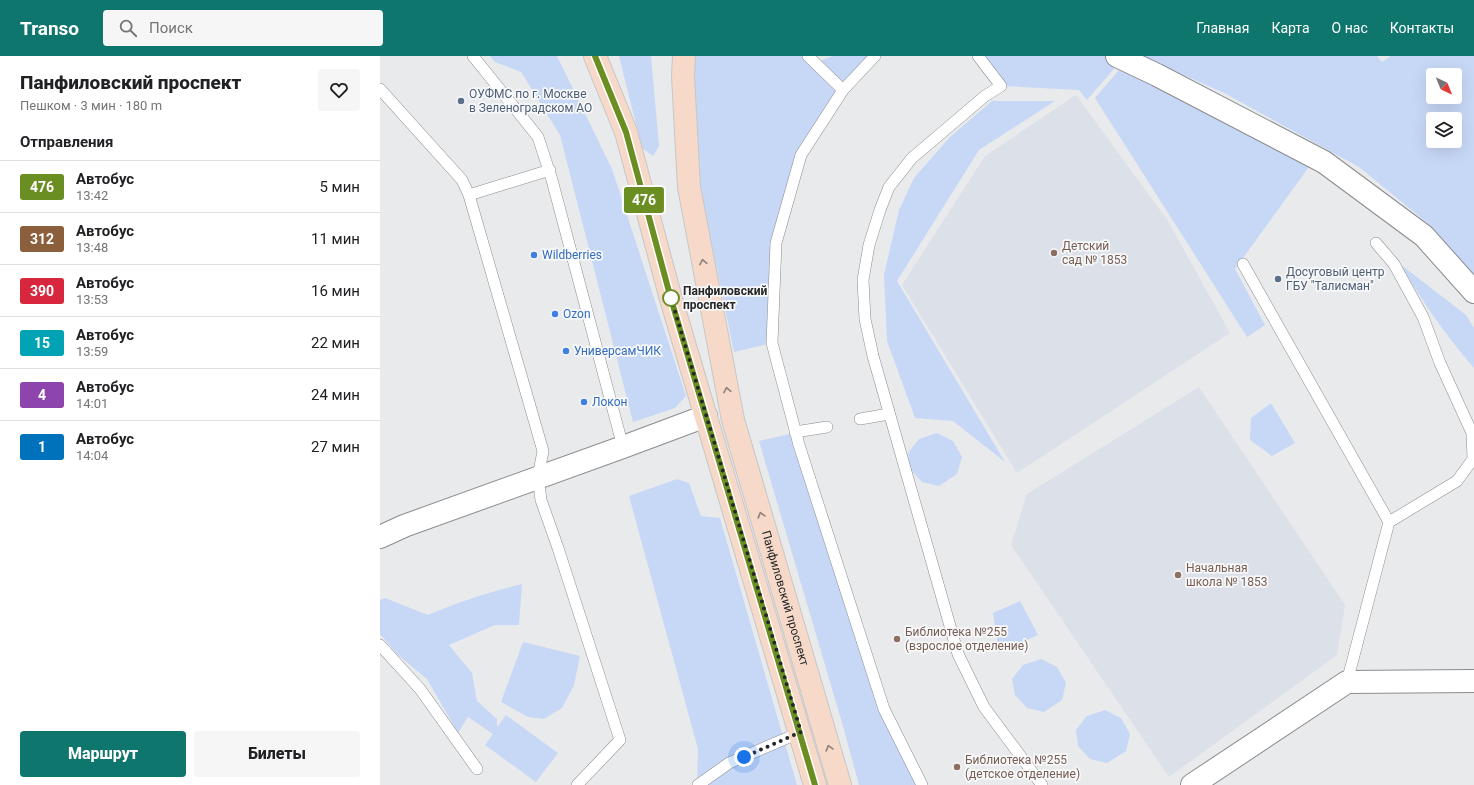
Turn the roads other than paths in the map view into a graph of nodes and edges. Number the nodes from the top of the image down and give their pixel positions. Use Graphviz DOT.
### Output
graph roads {
  1 [pos="473,56"];
  2 [pos="808,56"];
  3 [pos="875,56"];
  4 [pos="978,56"];
  5 [pos="1117,56"];
  6 [pos="598,60"];
  7 [pos="681,63"];
  8 [pos="380,89"];
  9 [pos="843,90"];
  10 [pos="550,170"];
  11 [pos="469,195"];
  12 [pos="1376,243"];
  13 [pos="1243,264"];
  14 [pos="1474,292"];
  15 [pos="889,414"];
  16 [pos="706,416"];
  17 [pos="860,419"];
  18 [pos="827,427"];
  19 [pos="795,432"];
  20 [pos="623,447"];
  21 [pos="538,477"];
  22 [pos="1389,522"];
  23 [pos="380,537"];
  24 [pos="380,645"];
  25 [pos="1474,681"];
  26 [pos="1347,682"];
  27 [pos="801,732"];
  28 [pos="477,769"];
  29 [pos="576,785"];
  30 [pos="698,785"];
  31 [pos="815,785"];
  32 [pos="840,785"];
  33 [pos="922,785"];
  34 [pos="1042,785"];
  35 [pos="1192,785"];
  1 -- 10 [label="lane"];
  2 -- 9 [label="lane"];
  3 -- 9 [label="lane"];
  4 -- 15 [label="lane"];
  5 -- 14 [label="street"];
  6 -- 16 [label="main road, Панфиловский проспект"];
  32 -- 7 [label="main road, Панфиловский проспект, one-way"];
  8 -- 11 [label="lane"];
  9 -- 19 [label="lane"];
  10 -- 11 [label="lane"];
  10 -- 20 [label="lane"];
  11 -- 21 [label="lane"];
  12 -- 22 [label="lane"];
  13 -- 22 [label="lane"];
  15 -- 17 [label="lane"];
  15 -- 34 [label="lane"];
  16 -- 20 [label="street"];
  16 -- 27 [label="main road, Панфиловский проспект"];
  18 -- 19 [label="lane"];
  19 -- 33 [label="lane"];
  20 -- 21 [label="street"];
  21 -- 23 [label="street"];
  21 -- 29 [label="lane"];
  22 -- 26 [label="lane"];
  24 -- 28 [label="lane"];
  25 -- 26 [label="street"];
  26 -- 35 [label="street"];
  27 -- 30 [label="lane"];
  27 -- 31 [label="main road, Панфиловский проспект"];
}
